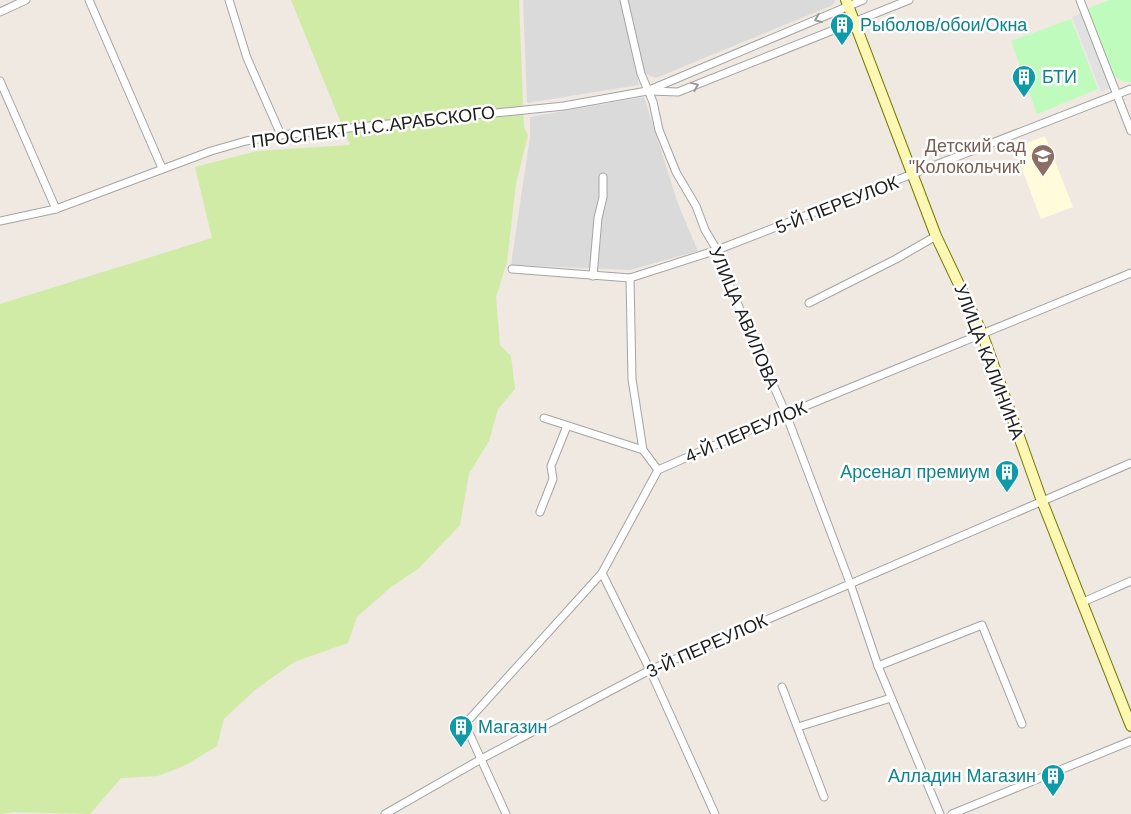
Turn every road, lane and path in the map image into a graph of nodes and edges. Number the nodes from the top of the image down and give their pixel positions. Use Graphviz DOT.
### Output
graph roads {
  1 [pos="26,0"];
  2 [pos="89,0"];
  3 [pos="229,0"];
  4 [pos="624,0"];
  5 [pos="863,0"];
  6 [pos="909,0"];
  7 [pos="1080,0"];
  8 [pos="847,3"];
  9 [pos="0,12"];
  10 [pos="854,22"];
  11 [pos="0,81"];
  12 [pos="1131,89"];
  13 [pos="648,91"];
  14 [pos="1117,95"];
  15 [pos="1131,131"];
  16 [pos="281,135"];
  17 [pos="162,168"];
  18 [pos="914,175"];
  19 [pos="604,177"];
  20 [pos="56,209"];
  21 [pos="0,222"];
  22 [pos="936,236"];
  23 [pos="717,250"];
  24 [pos="512,269"];
  25 [pos="1131,273"];
  26 [pos="593,276"];
  27 [pos="630,278"];
  28 [pos="809,303"];
  29 [pos="982,334"];
  30 [pos="786,414"];
  31 [pos="544,418"];
  32 [pos="567,426"];
  33 [pos="643,450"];
  34 [pos="1131,463"];
  35 [pos="658,470"];
  36 [pos="1042,502"];
  37 [pos="540,512"];
  38 [pos="602,574"];
  39 [pos="1131,581"];
  40 [pos="850,583"];
  41 [pos="1082,602"];
  42 [pos="878,666"];
  43 [pos="650,670"];
  44 [pos="782,687"];
  45 [pos="891,698"];
  46 [pos="1022,724"];
  47 [pos="1131,726"];
  48 [pos="798,727"];
  49 [pos="1131,741"];
  50 [pos="483,758"];
  51 [pos="824,797"];
  52 [pos="385,814"];
  53 [pos="506,814"];
  54 [pos="716,814"];
  55 [pos="940,814"];
  56 [pos="952,814"];
  1 -- 9 [label="street"];
  2 -- 17 [label="street"];
  3 -- 16 [label="street"];
  4 -- 13 [label="street, УЛИЦА АВИЛОВА"];
  5 -- 8 [label="street"];
  6 -- 10 [label="street"];
  7 -- 14 [label="street"];
  8 -- 10 [label="main road, УЛИЦА КАЛИНИНА"];
  8 -- 13 [label="street, one-way"];
  13 -- 10 [label="street, one-way"];
  10 -- 18 [label="main road, УЛИЦА КАЛИНИНА"];
  11 -- 20 [label="street"];
  12 -- 14 [label="street, 5-Й ПЕРЕУЛОК"];
  13 -- 16 [label="street, ПРОСПЕКТ Н.С.АРАБСКОГО"];
  13 -- 23 [label="street, УЛИЦА АВИЛОВА"];
  14 -- 15 [label="street"];
  14 -- 18 [label="street, 5-Й ПЕРЕУЛОК"];
  16 -- 17 [label="street, ПРОСПЕКТ Н.С.АРАБСКОГО"];
  17 -- 20 [label="street, ПРОСПЕКТ Н.С.АРАБСКОГО"];
  18 -- 22 [label="main road, УЛИЦА КАЛИНИНА"];
  18 -- 23 [label="street, 5-Й ПЕРЕУЛОК"];
  19 -- 26 [label="street"];
  20 -- 21 [label="street, ПРОСПЕКТ Н.С.АРАБСКОГО"];
  22 -- 28 [label="street"];
  22 -- 29 [label="main road, УЛИЦА КАЛИНИНА"];
  23 -- 27 [label="street, 5-Й ПЕРЕУЛОК"];
  23 -- 30 [label="street, УЛИЦА АВИЛОВА"];
  24 -- 26 [label="street, 5-Й ПЕРЕУЛОК"];
  25 -- 29 [label="street, 4-Й ПЕРЕУЛОК"];
  26 -- 27 [label="street, 5-Й ПЕРЕУЛОК"];
  27 -- 33 [label="street"];
  29 -- 30 [label="street, 4-Й ПЕРЕУЛОК"];
  29 -- 36 [label="main road, УЛИЦА КАЛИНИНА"];
  30 -- 35 [label="street, 4-Й ПЕРЕУЛОК"];
  30 -- 40 [label="street, УЛИЦА АВИЛОВА"];
  31 -- 32 [label="street"];
  32 -- 33 [label="street"];
  32 -- 37 [label="street"];
  33 -- 35 [label="street"];
  34 -- 36 [label="street, 3-Й ПЕРЕУЛОК"];
  35 -- 38 [label="street"];
  36 -- 40 [label="street, 3-Й ПЕРЕУЛОК"];
  36 -- 41 [label="main road, УЛИЦА КАЛИНИНА"];
  38 -- 43 [label="street"];
  38 -- 50 [label="street"];
  39 -- 41 [label="street"];
  40 -- 42 [label="street, УЛИЦА АВИЛОВА"];
  40 -- 43 [label="street, 3-Й ПЕРЕУЛОК"];
  41 -- 47 [label="main road, УЛИЦА КАЛИНИНА"];
  42 -- 45 [label="street, УЛИЦА АВИЛОВА"];
  42 -- 46 [label="street"];
  43 -- 50 [label="street, 3-Й ПЕРЕУЛОК"];
  43 -- 54 [label="street"];
  44 -- 48 [label="street"];
  45 -- 48 [label="street"];
  45 -- 55 [label="street, УЛИЦА АВИЛОВА"];
  48 -- 51 [label="street"];
  49 -- 56 [label="street"];
  50 -- 52 [label="street, 3-Й ПЕРЕУЛОК"];
  50 -- 53 [label="street"];
}
